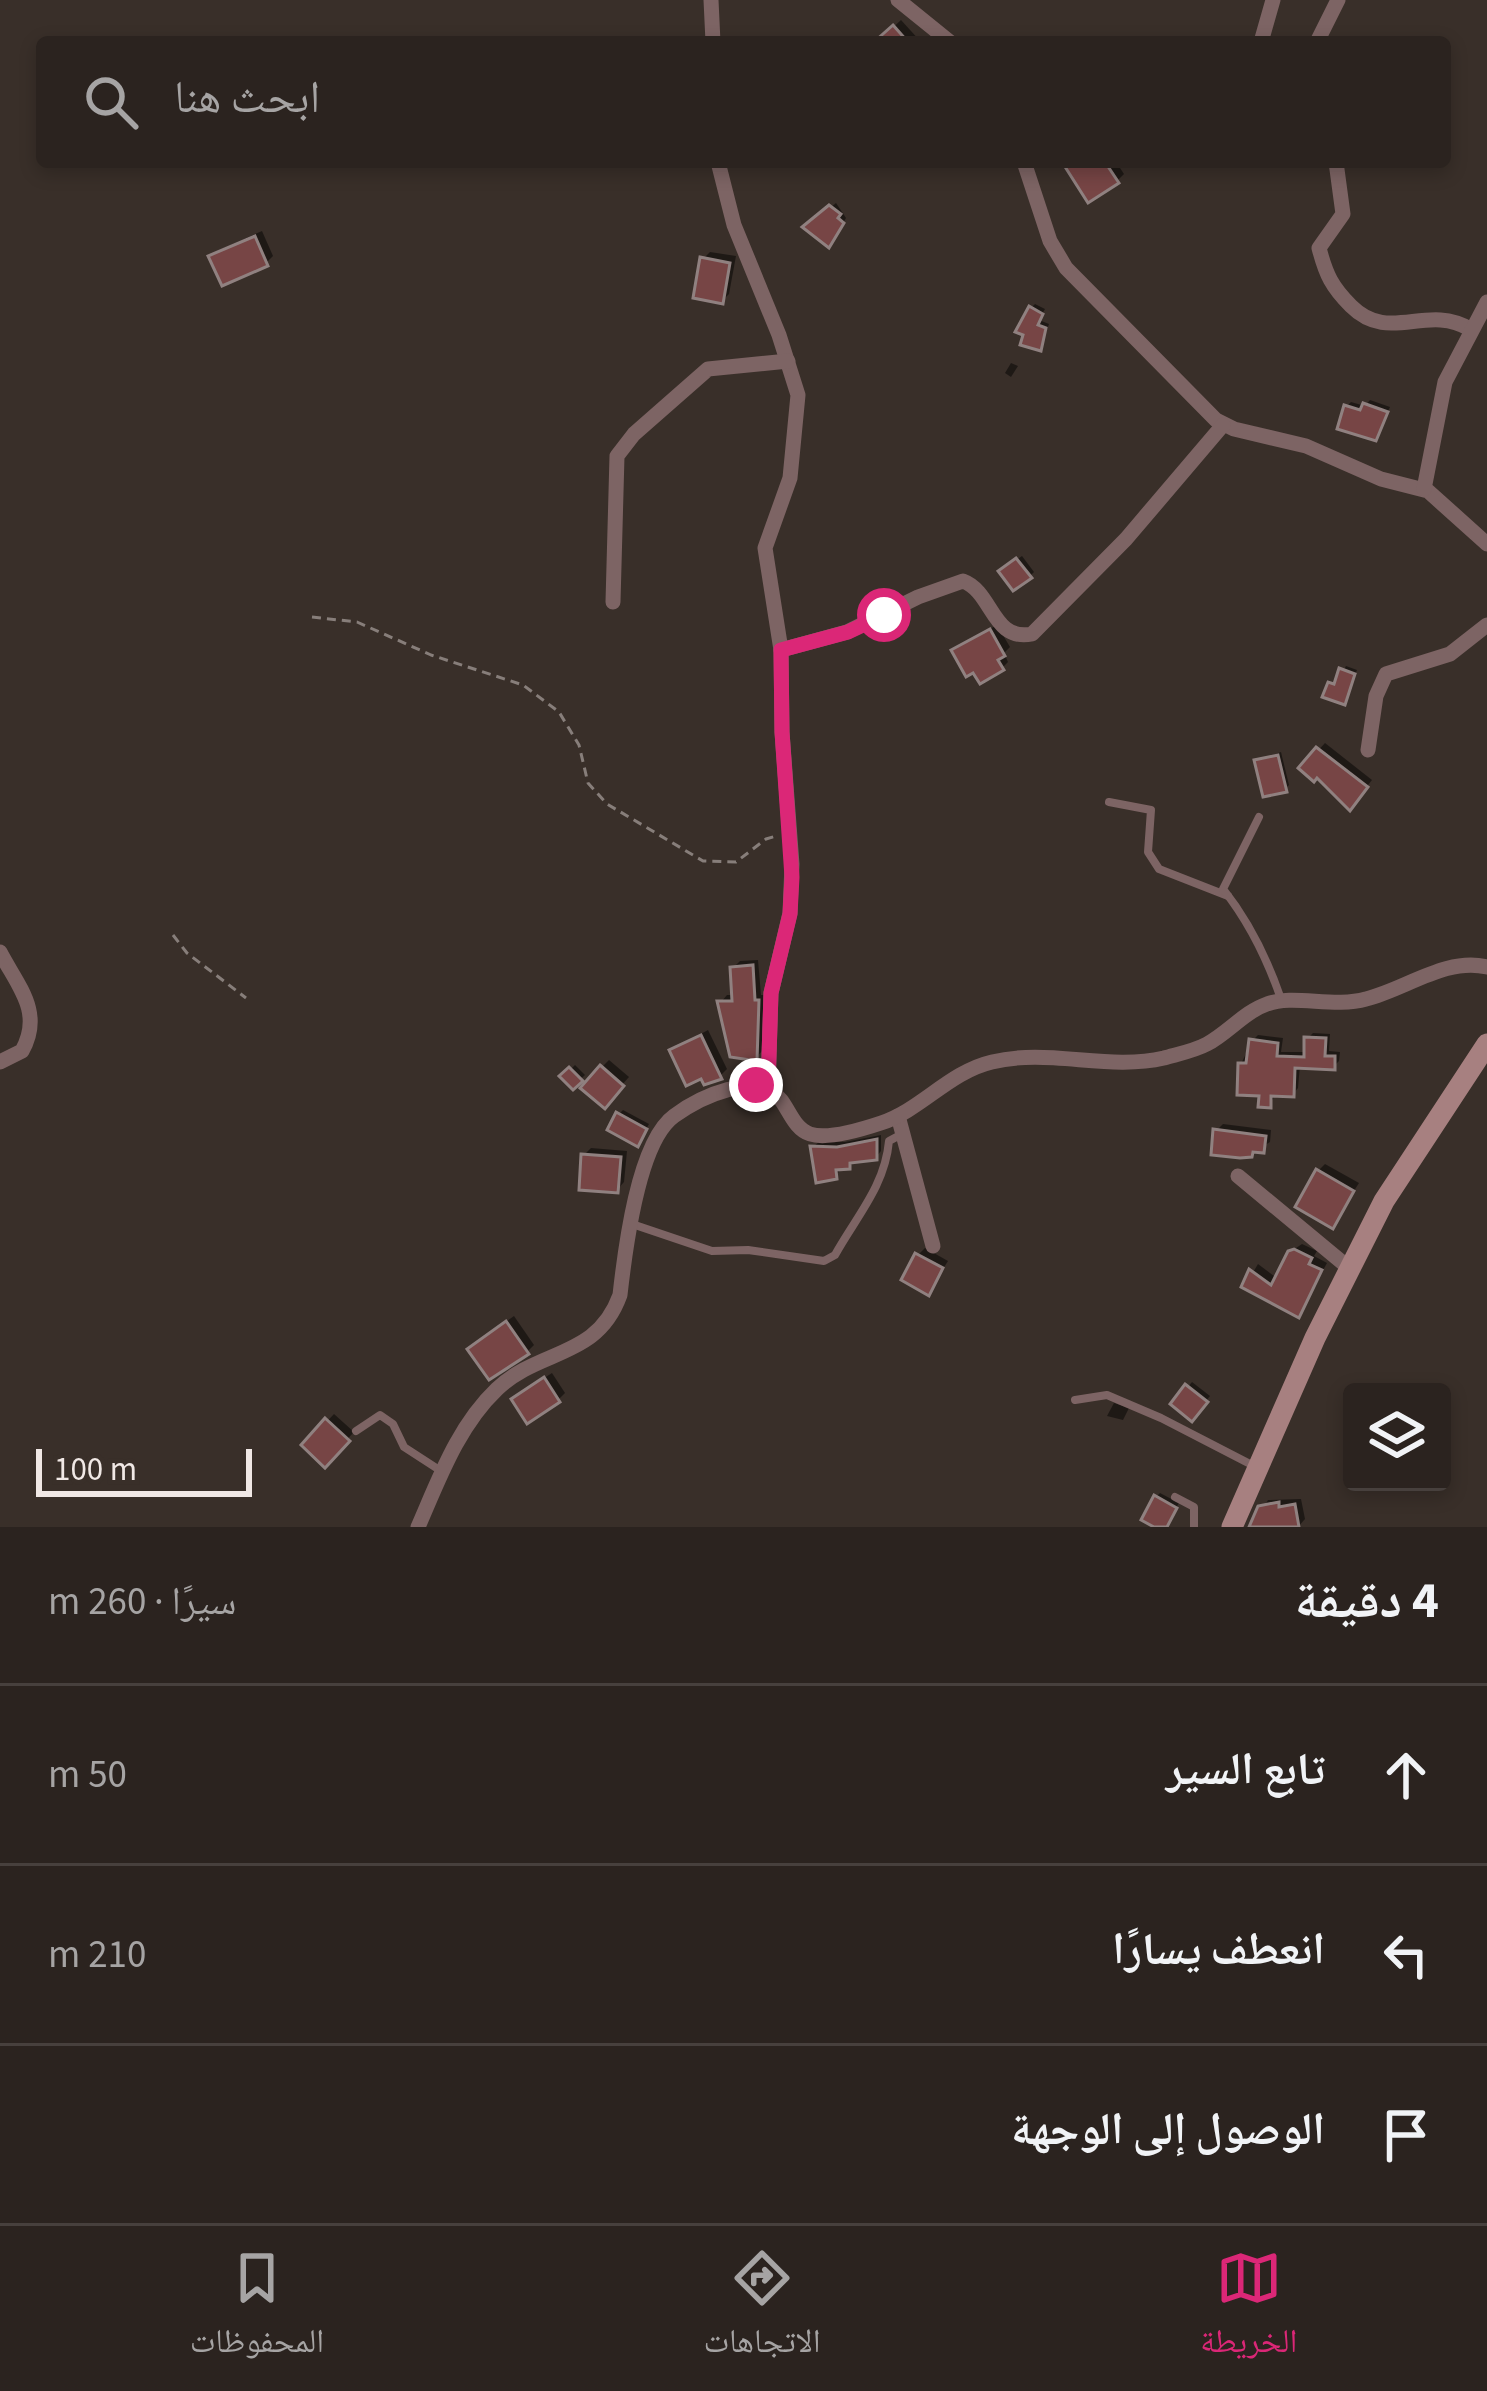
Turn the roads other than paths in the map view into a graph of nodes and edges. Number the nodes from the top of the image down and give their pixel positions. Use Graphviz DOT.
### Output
graph roads {
  1 [pos="711,0"];
  2 [pos="898,0"];
  3 [pos="1273,0"];
  4 [pos="1337,0"];
  5 [pos="713,36"];
  6 [pos="943,36"];
  7 [pos="1264,36"];
  8 [pos="1320,36"];
  9 [pos="720,168"];
  10 [pos="1026,168"];
  11 [pos="1337,168"];
  12 [pos="1487,302"];
  13 [pos="1470,329"];
  14 [pos="788,361"];
  15 [pos="1223,425"];
  16 [pos="1424,490"];
  17 [pos="1487,544"];
  18 [pos="613,602"];
  19 [pos="1487,625"];
  20 [pos="781,650"];
  21 [pos="1368,750"];
  22 [pos="1109,802"];
  23 [pos="1259,817"];
  24 [pos="1229,896"];
  25 [pos="0,952"];
  26 [pos="1487,967"];
  27 [pos="1281,1001"];
  28 [pos="1487,1044"];
  29 [pos="0,1062"];
  30 [pos="768,1088"];
  31 [pos="901,1125"];
  32 [pos="1238,1177"];
  33 [pos="632,1224"];
  34 [pos="933,1246"];
  35 [pos="1349,1268"];
  36 [pos="1075,1400"];
  37 [pos="356,1431"];
  38 [pos="1255,1467"];
  39 [pos="442,1472"];
  40 [pos="1175,1497"];
  41 [pos="418,1527"];
  42 [pos="1194,1527"];
  43 [pos="1232,1527"];
  1 -- 5 [label="street"];
  2 -- 6 [label="street"];
  3 -- 7 [label="street"];
  4 -- 8 [label="street"];
  9 -- 14 [label="street"];
  10 -- 15 [label="street"];
  11 -- 13 [label="street"];
  12 -- 13 [label="street"];
  13 -- 16 [label="street"];
  14 -- 18 [label="street"];
  14 -- 20 [label="street"];
  15 -- 16 [label="street"];
  15 -- 20 [label="street"];
  16 -- 17 [label="street"];
  19 -- 21 [label="street"];
  20 -- 30 [label="street"];
  22 -- 24 [label="lane"];
  23 -- 24 [label="lane"];
  24 -- 27 [label="lane"];
  25 -- 29 [label="street"];
  26 -- 27 [label="street"];
  27 -- 31 [label="street"];
  28 -- 35 [label="main road"];
  30 -- 31 [label="street"];
  30 -- 33 [label="street"];
  31 -- 33 [label="lane"];
  31 -- 34 [label="street"];
  32 -- 35 [label="street"];
  33 -- 39 [label="street"];
  35 -- 38 [label="main road"];
  36 -- 38 [label="lane"];
  37 -- 39 [label="lane"];
  38 -- 43 [label="main road"];
  39 -- 41 [label="street"];
  40 -- 42 [label="lane"];
}
